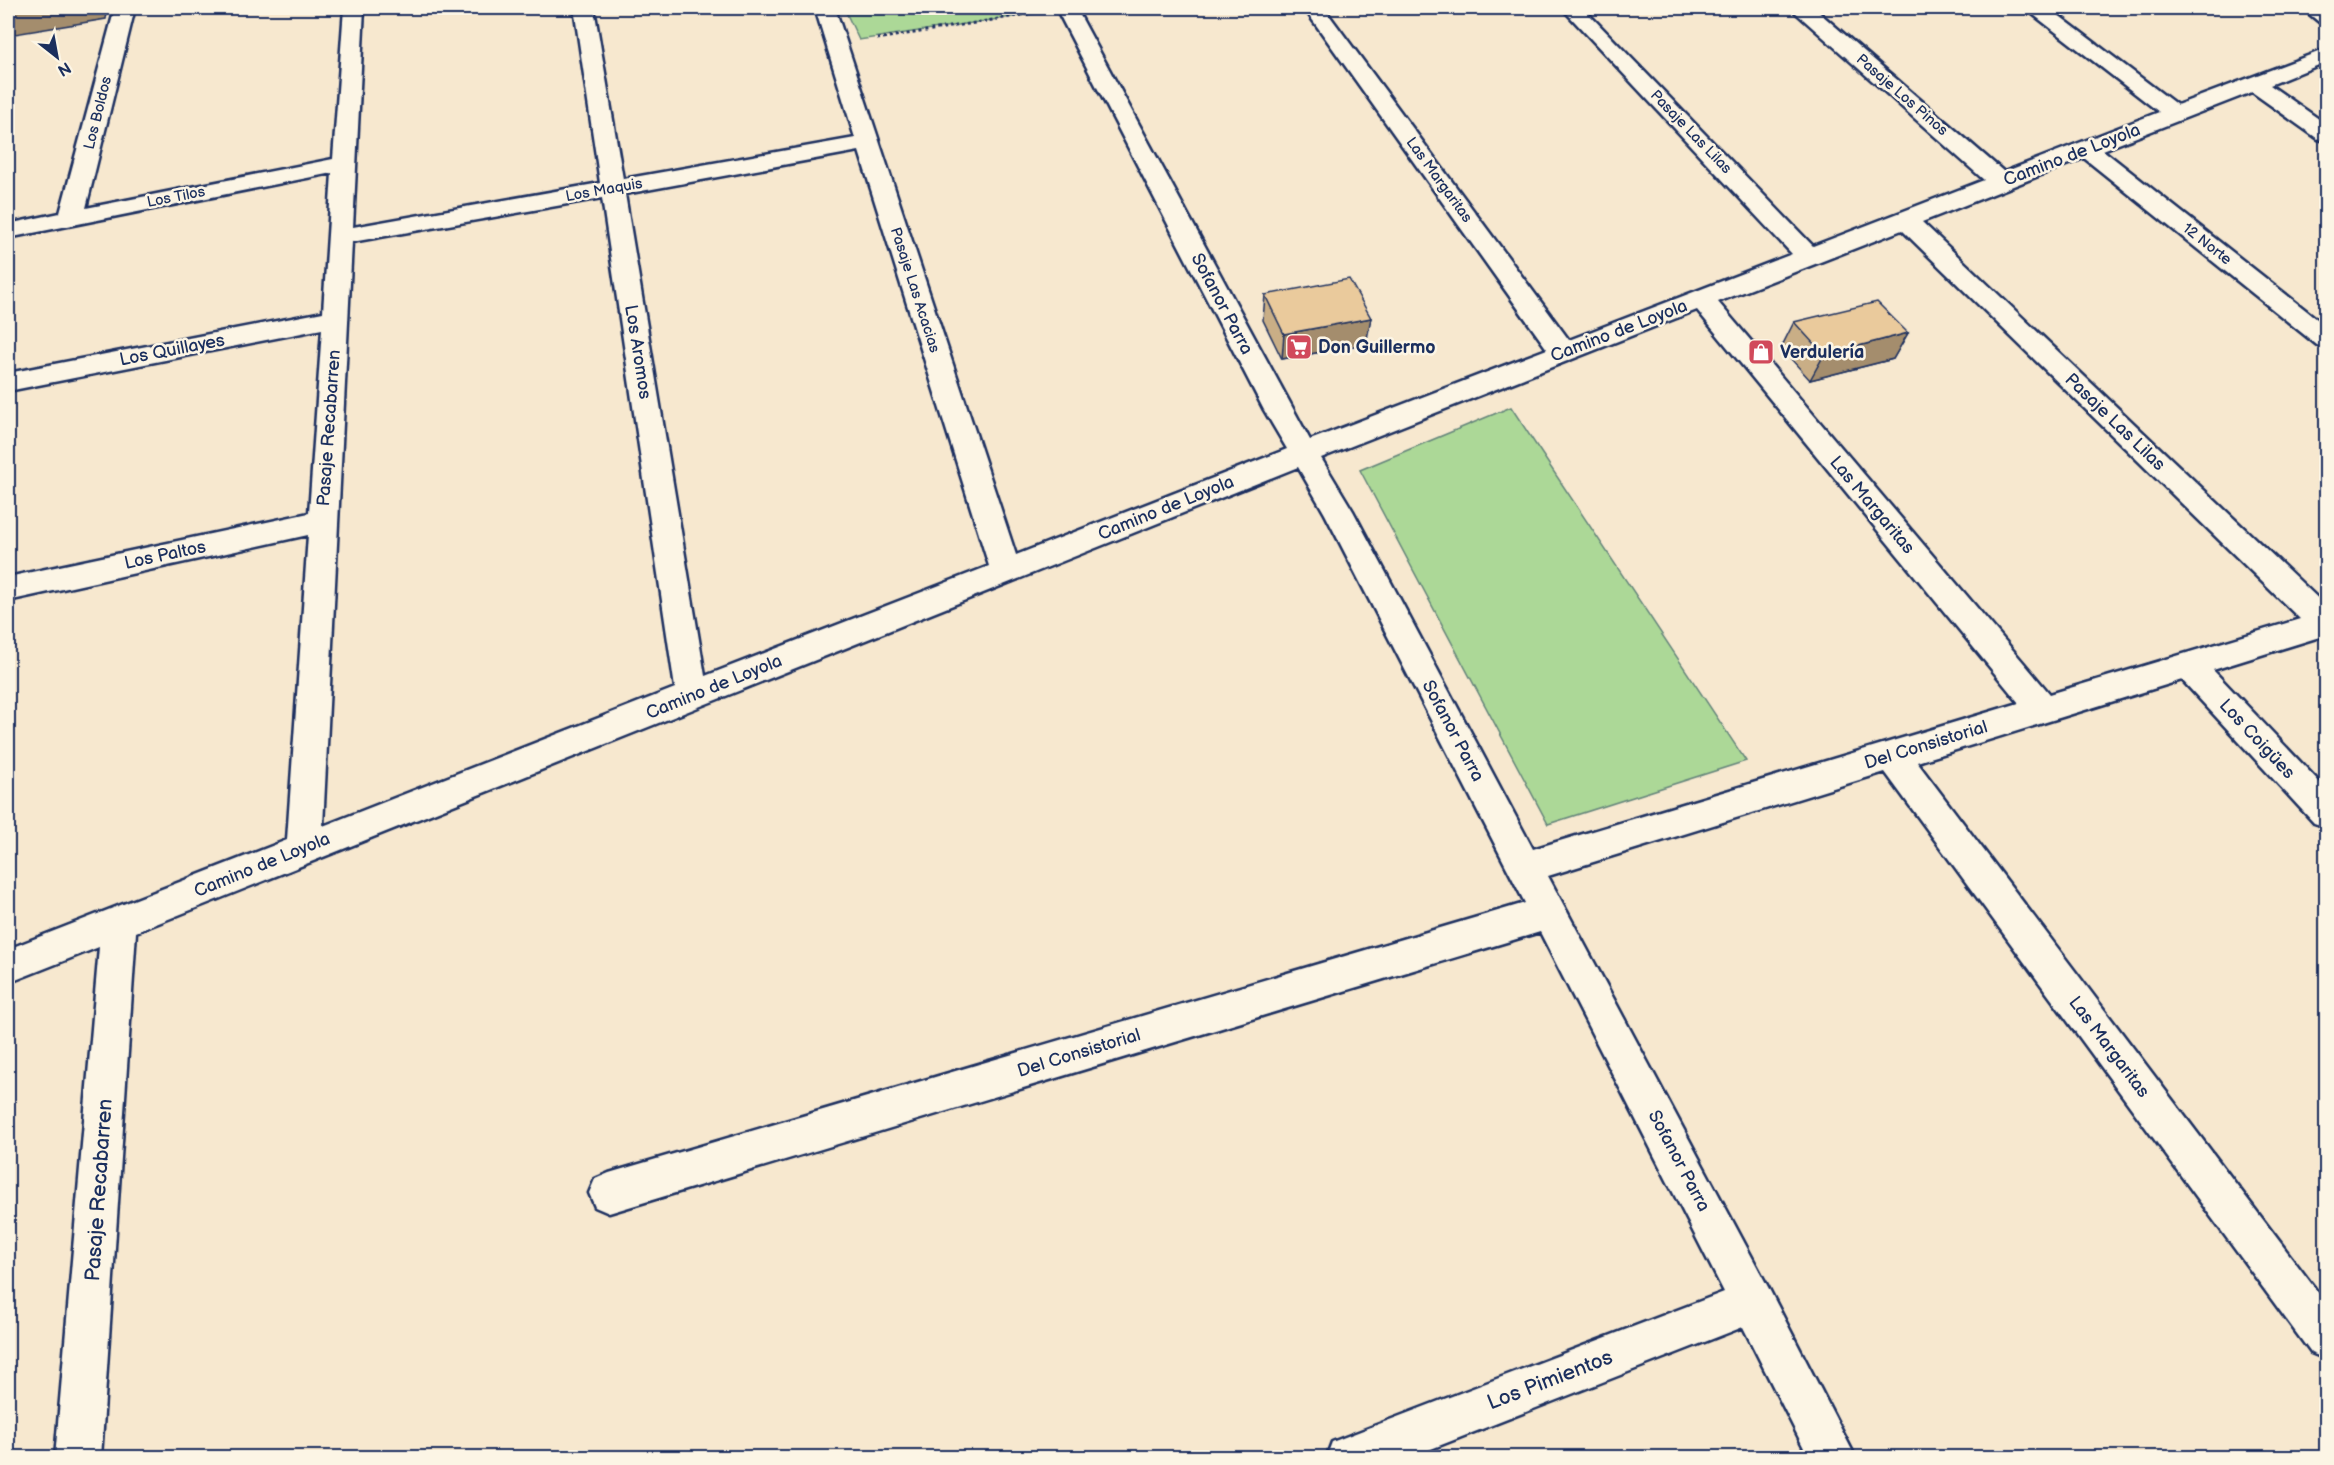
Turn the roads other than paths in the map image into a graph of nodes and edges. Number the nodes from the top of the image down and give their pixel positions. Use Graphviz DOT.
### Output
graph roads {
  1 [pos="125,8"];
  2 [pos="354,8"];
  3 [pos="584,8"];
  4 [pos="825,8"];
  5 [pos="1066,8"];
  6 [pos="1314,8"];
  7 [pos="1572,8"];
  8 [pos="1802,8"];
  9 [pos="2037,8"];
  10 [pos="2312,8"];
  11 [pos="2326,18"];
  12 [pos="2326,55"];
  13 [pos="2255,84"];
  14 [pos="2175,114"];
  15 [pos="2326,134"];
  16 [pos="868,143"];
  17 [pos="2087,149"];
  18 [pos="344,164"];
  19 [pos="2001,182"];
  20 [pos="612,188"];
  21 [pos="71,219"];
  22 [pos="1906,220"];
  23 [pos="8,231"];
  24 [pos="340,237"];
  25 [pos="1809,257"];
  26 [pos="1702,299"];
  27 [pos="336,318"];
  28 [pos="2326,339"];
  29 [pos="1564,353"];
  30 [pos="8,382"];
  31 [pos="1304,454"];
  32 [pos="323,521"];
  33 [pos="1006,572"];
  34 [pos="8,589"];
  35 [pos="2325,623"];
  36 [pos="2188,665"];
  37 [pos="692,696"];
  38 [pos="2043,710"];
  39 [pos="1892,755"];
  40 [pos="2326,812"];
  41 [pos="304,849"];
  42 [pos="1525,867"];
  43 [pos="1548,913"];
  44 [pos="119,922"];
  45 [pos="8,966"];
  46 [pos="609,1193"];
  47 [pos="1753,1302"];
  48 [pos="2326,1338"];
  49 [pos="78,1458"];
  50 [pos="1348,1458"];
  51 [pos="1834,1458"];
  1 -- 21 [label="street, Los Boldos"];
  2 -- 18 [label="street, Pasaje Recabarren"];
  3 -- 20 [label="street, Los Aromos"];
  4 -- 16 [label="street, Pasaje Las Acacias"];
  5 -- 31 [label="street, Sofanor Parra"];
  6 -- 29 [label="street, Las Margaritas"];
  7 -- 25 [label="street, Pasaje Las Lilas"];
  8 -- 19 [label="street, Pasaje Los Pinos"];
  9 -- 14 [label="street"];
  10 -- 11 [label="street"];
  12 -- 13 [label="street, Camino de Loyola"];
  13 -- 14 [label="street, Camino de Loyola"];
  13 -- 15 [label="street"];
  14 -- 17 [label="street, Camino de Loyola"];
  16 -- 20 [label="street, Los Maquis"];
  16 -- 33 [label="street, Pasaje Las Acacias"];
  17 -- 19 [label="street, Camino de Loyola"];
  17 -- 28 [label="street, 12 Norte"];
  18 -- 21 [label="street, Los Tilos"];
  18 -- 24 [label="street, Pasaje Recabarren"];
  19 -- 22 [label="street, Camino de Loyola"];
  20 -- 24 [label="street, Los Maquis"];
  20 -- 37 [label="street, Los Aromos"];
  21 -- 23 [label="street, Los Tilos"];
  22 -- 25 [label="street, Camino de Loyola"];
  22 -- 35 [label="street, Pasaje Las Lilas"];
  24 -- 27 [label="street, Pasaje Recabarren"];
  25 -- 26 [label="street, Camino de Loyola"];
  26 -- 29 [label="street, Camino de Loyola"];
  26 -- 38 [label="street, Las Margaritas"];
  27 -- 30 [label="street, Los Quillayes"];
  27 -- 32 [label="street, Pasaje Recabarren"];
  29 -- 31 [label="street, Camino de Loyola"];
  31 -- 33 [label="street, Camino de Loyola"];
  31 -- 42 [label="street, Sofanor Parra"];
  32 -- 34 [label="street, Los Paltos"];
  32 -- 41 [label="street, Pasaje Recabarren"];
  33 -- 37 [label="street, Camino de Loyola"];
  35 -- 36 [label="street, Del Consistorial"];
  36 -- 38 [label="street, Del Consistorial"];
  36 -- 40 [label="street, Los Coigües"];
  37 -- 41 [label="street, Camino de Loyola"];
  38 -- 39 [label="street, Del Consistorial"];
  39 -- 42 [label="street, Del Consistorial"];
  39 -- 48 [label="street, Las Margaritas"];
  41 -- 44 [label="street, Camino de Loyola"];
  42 -- 43 [label="street, Sofanor Parra"];
  43 -- 46 [label="street, Del Consistorial"];
  43 -- 47 [label="street, Sofanor Parra"];
  44 -- 45 [label="street, Camino de Loyola"];
  44 -- 49 [label="street, Pasaje Recabarren"];
  47 -- 50 [label="street, Los Pimientos"];
  47 -- 51 [label="street, Sofanor Parra"];
}
